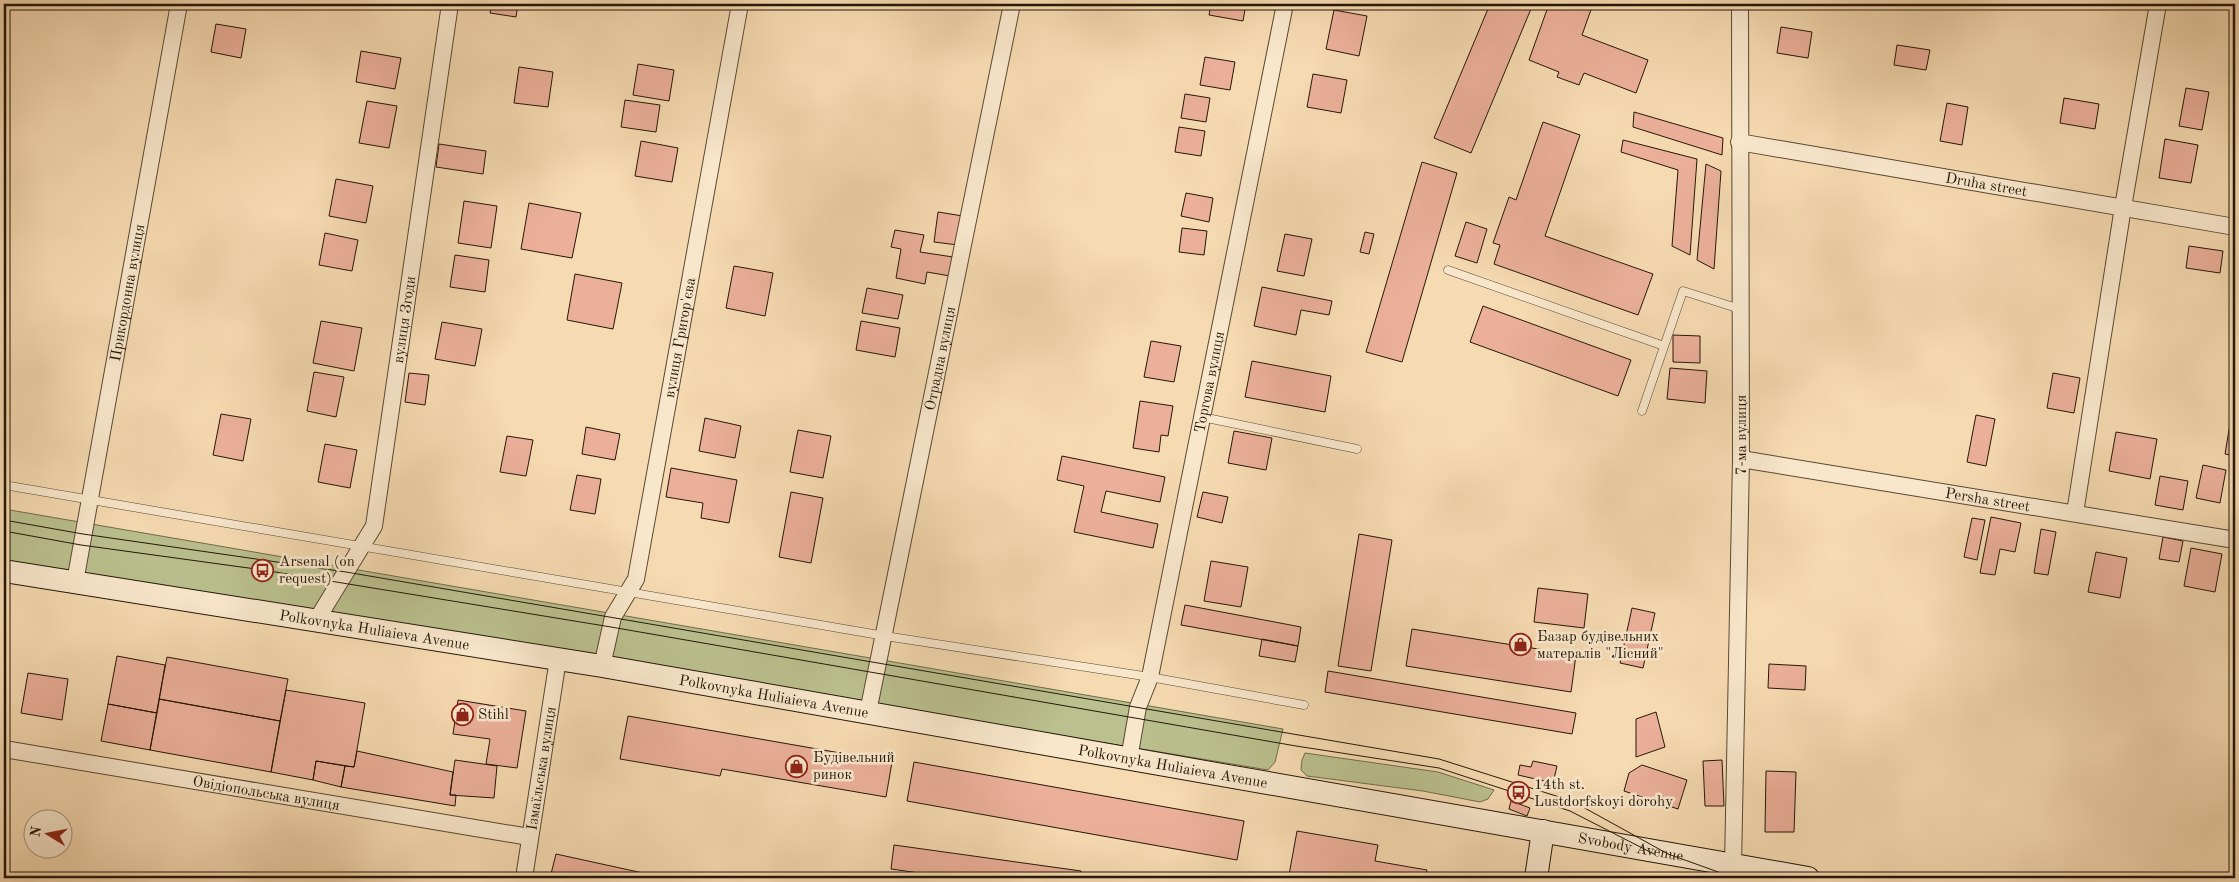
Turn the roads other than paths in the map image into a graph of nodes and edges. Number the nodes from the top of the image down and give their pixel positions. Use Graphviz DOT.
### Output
graph roads {
  1 [pos="180,4"];
  2 [pos="450,4"];
  3 [pos="740,4"];
  4 [pos="1012,4"];
  5 [pos="1285,4"];
  6 [pos="1740,4"];
  7 [pos="2158,4"];
  8 [pos="1739,142"];
  9 [pos="2123,207"];
  10 [pos="2235,227"];
  11 [pos="1448,270"];
  12 [pos="1740,309"];
  13 [pos="1664,346"];
  14 [pos="1642,411"];
  15 [pos="1202,417"];
  16 [pos="1357,450"];
  17 [pos="1741,459"];
  18 [pos="4,485"];
  19 [pos="89,499"];
  20 [pos="2075,513"];
  21 [pos="2235,540"];
  22 [pos="363,545"];
  23 [pos="4,570"];
  24 [pos="75,582"];
  25 [pos="629,591"];
  26 [pos="316,621"];
  27 [pos="885,636"];
  28 [pos="558,659"];
  29 [pos="602,666"];
  30 [pos="1150,678"];
  31 [pos="1304,705"];
  32 [pos="868,712"];
  33 [pos="4,749"];
  34 [pos="1129,759"];
  35 [pos="1543,831"];
  36 [pos="529,837"];
  37 [pos="1733,866"];
  38 [pos="524,878"];
  39 [pos="1536,878"];
  40 [pos="1808,878"];
  1 -- 19 [label="street, Прикордонна вулиця"];
  2 -- 22 [label="street, вулиця Згоди"];
  3 -- 25 [label="street, вулиця Григор'єва"];
  4 -- 27 [label="street, Отрадна вулиця"];
  5 -- 15 [label="street, Торгова вулиця"];
  6 -- 8 [label="street, 7-ма вулиця"];
  7 -- 9 [label="street"];
  8 -- 9 [label="street, Druha street"];
  8 -- 12 [label="street, 7-ма вулиця"];
  9 -- 10 [label="street, Druha street"];
  9 -- 20 [label="street"];
  11 -- 13 [label="lane"];
  12 -- 13 [label="lane"];
  12 -- 17 [label="street, 7-ма вулиця"];
  13 -- 14 [label="lane"];
  15 -- 16 [label="lane"];
  15 -- 30 [label="street, Торгова вулиця"];
  17 -- 20 [label="street, Persha street"];
  17 -- 37 [label="street, 7-ма вулиця"];
  18 -- 19 [label="lane"];
  19 -- 22 [label="lane"];
  19 -- 24 [label="street, Прикордонна вулиця"];
  20 -- 21 [label="street, Persha street"];
  22 -- 25 [label="lane"];
  22 -- 26 [label="street, вулиця Згоди"];
  23 -- 24 [label="main road, Polkovnyka Huliaieva Avenue"];
  24 -- 26 [label="main road, Polkovnyka Huliaieva Avenue"];
  25 -- 27 [label="lane"];
  25 -- 29 [label="street, вулиця Григор'єва"];
  26 -- 28 [label="main road, Polkovnyka Huliaieva Avenue"];
  27 -- 30 [label="lane"];
  27 -- 32 [label="street, Отрадна вулиця"];
  28 -- 29 [label="main road, Polkovnyka Huliaieva Avenue"];
  28 -- 36 [label="street, Ізмаїльська вулиця"];
  29 -- 32 [label="main road, Polkovnyka Huliaieva Avenue"];
  30 -- 31 [label="lane"];
  30 -- 34 [label="street, Торгова вулиця"];
  32 -- 34 [label="main road, Polkovnyka Huliaieva Avenue"];
  33 -- 36 [label="street, Овідіопольська вулиця"];
  34 -- 35 [label="main road, Polkovnyka Huliaieva Avenue"];
  35 -- 37 [label="main road, Svobody Avenue"];
  35 -- 39 [label="main road"];
  36 -- 38 [label="street, Ізмаїльська вулиця"];
  37 -- 40 [label="main road, Svobody Avenue"];
}
